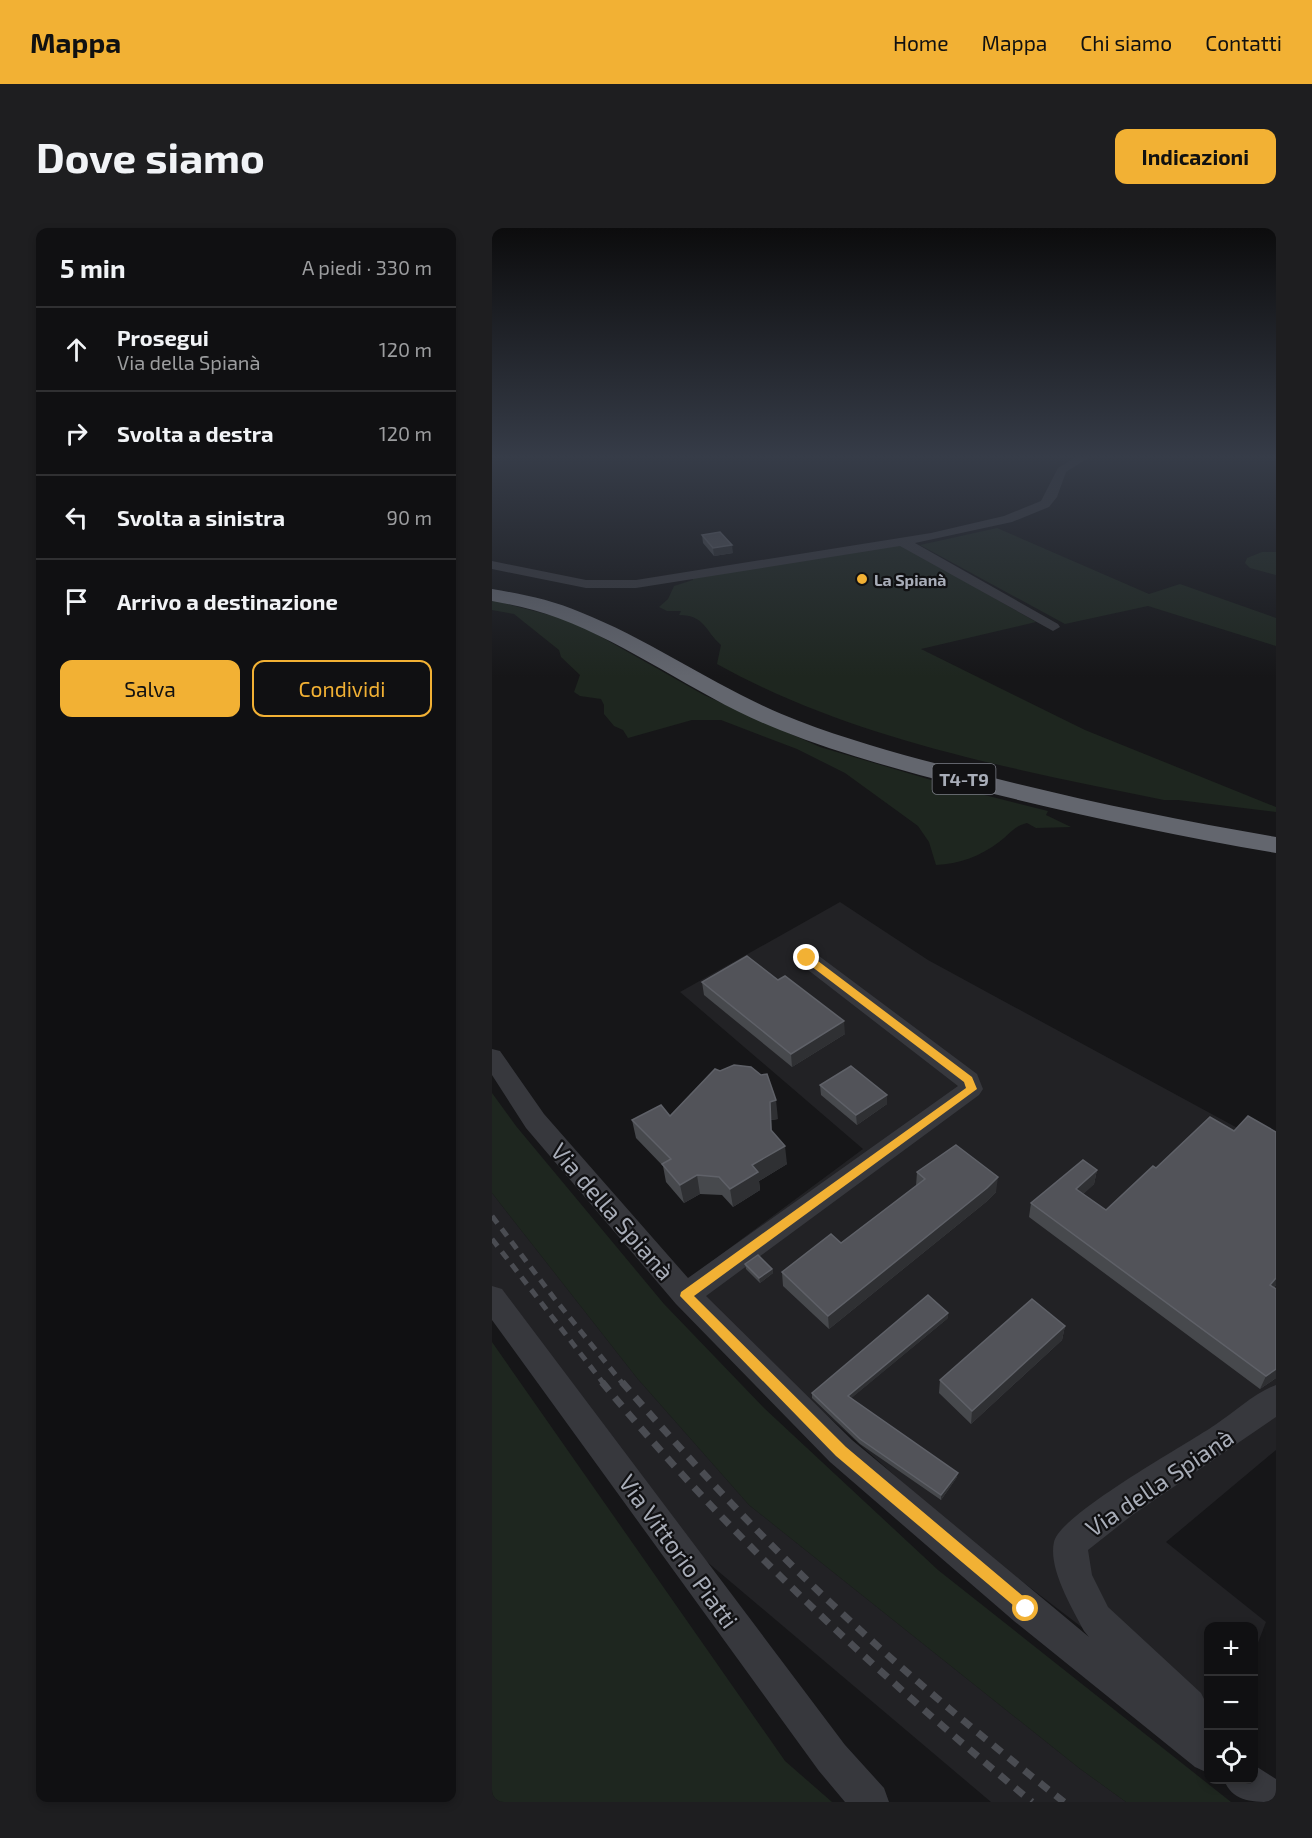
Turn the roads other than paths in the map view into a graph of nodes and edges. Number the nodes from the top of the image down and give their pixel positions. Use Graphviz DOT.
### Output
graph roads {
  1 [pos="967,529"];
  2 [pos="903,542"];
  3 [pos="492,565"];
  4 [pos="492,583"];
  5 [pos="492,595"];
  6 [pos="1053,627"];
  7 [pos="961,765"];
  8 [pos="1276,822"];
  9 [pos="1276,832"];
  10 [pos="1276,847"];
  11 [pos="807,958"];
  12 [pos="492,1057"];
  13 [pos="686,1296"];
  14 [pos="492,1298"];
  15 [pos="1276,1399"];
  16 [pos="1204,1735"];
  17 [pos="1204,1750"];
  18 [pos="1250,1784"];
  19 [pos="870,1802"];
  20 [pos="1275,1802"];
  1 -- 2 [label="street"];
  2 -- 3 [label="street"];
  2 -- 6 [label="street"];
  4 -- 7 [label="highway, T4-T9"];
  5 -- 10 [label="highway, T4-T9"];
  7 -- 8 [label="highway, T4-T9"];
  7 -- 9 [label="highway, T4-T9"];
  11 -- 13 [label="street"];
  12 -- 13 [label="street, Via della Spianà"];
  13 -- 17 [label="street, Via della Spianà"];
  14 -- 19 [label="street, Via Vittorio Piatti"];
  15 -- 16 [label="street, Via della Spianà"];
  18 -- 20 [label="street"];
}
